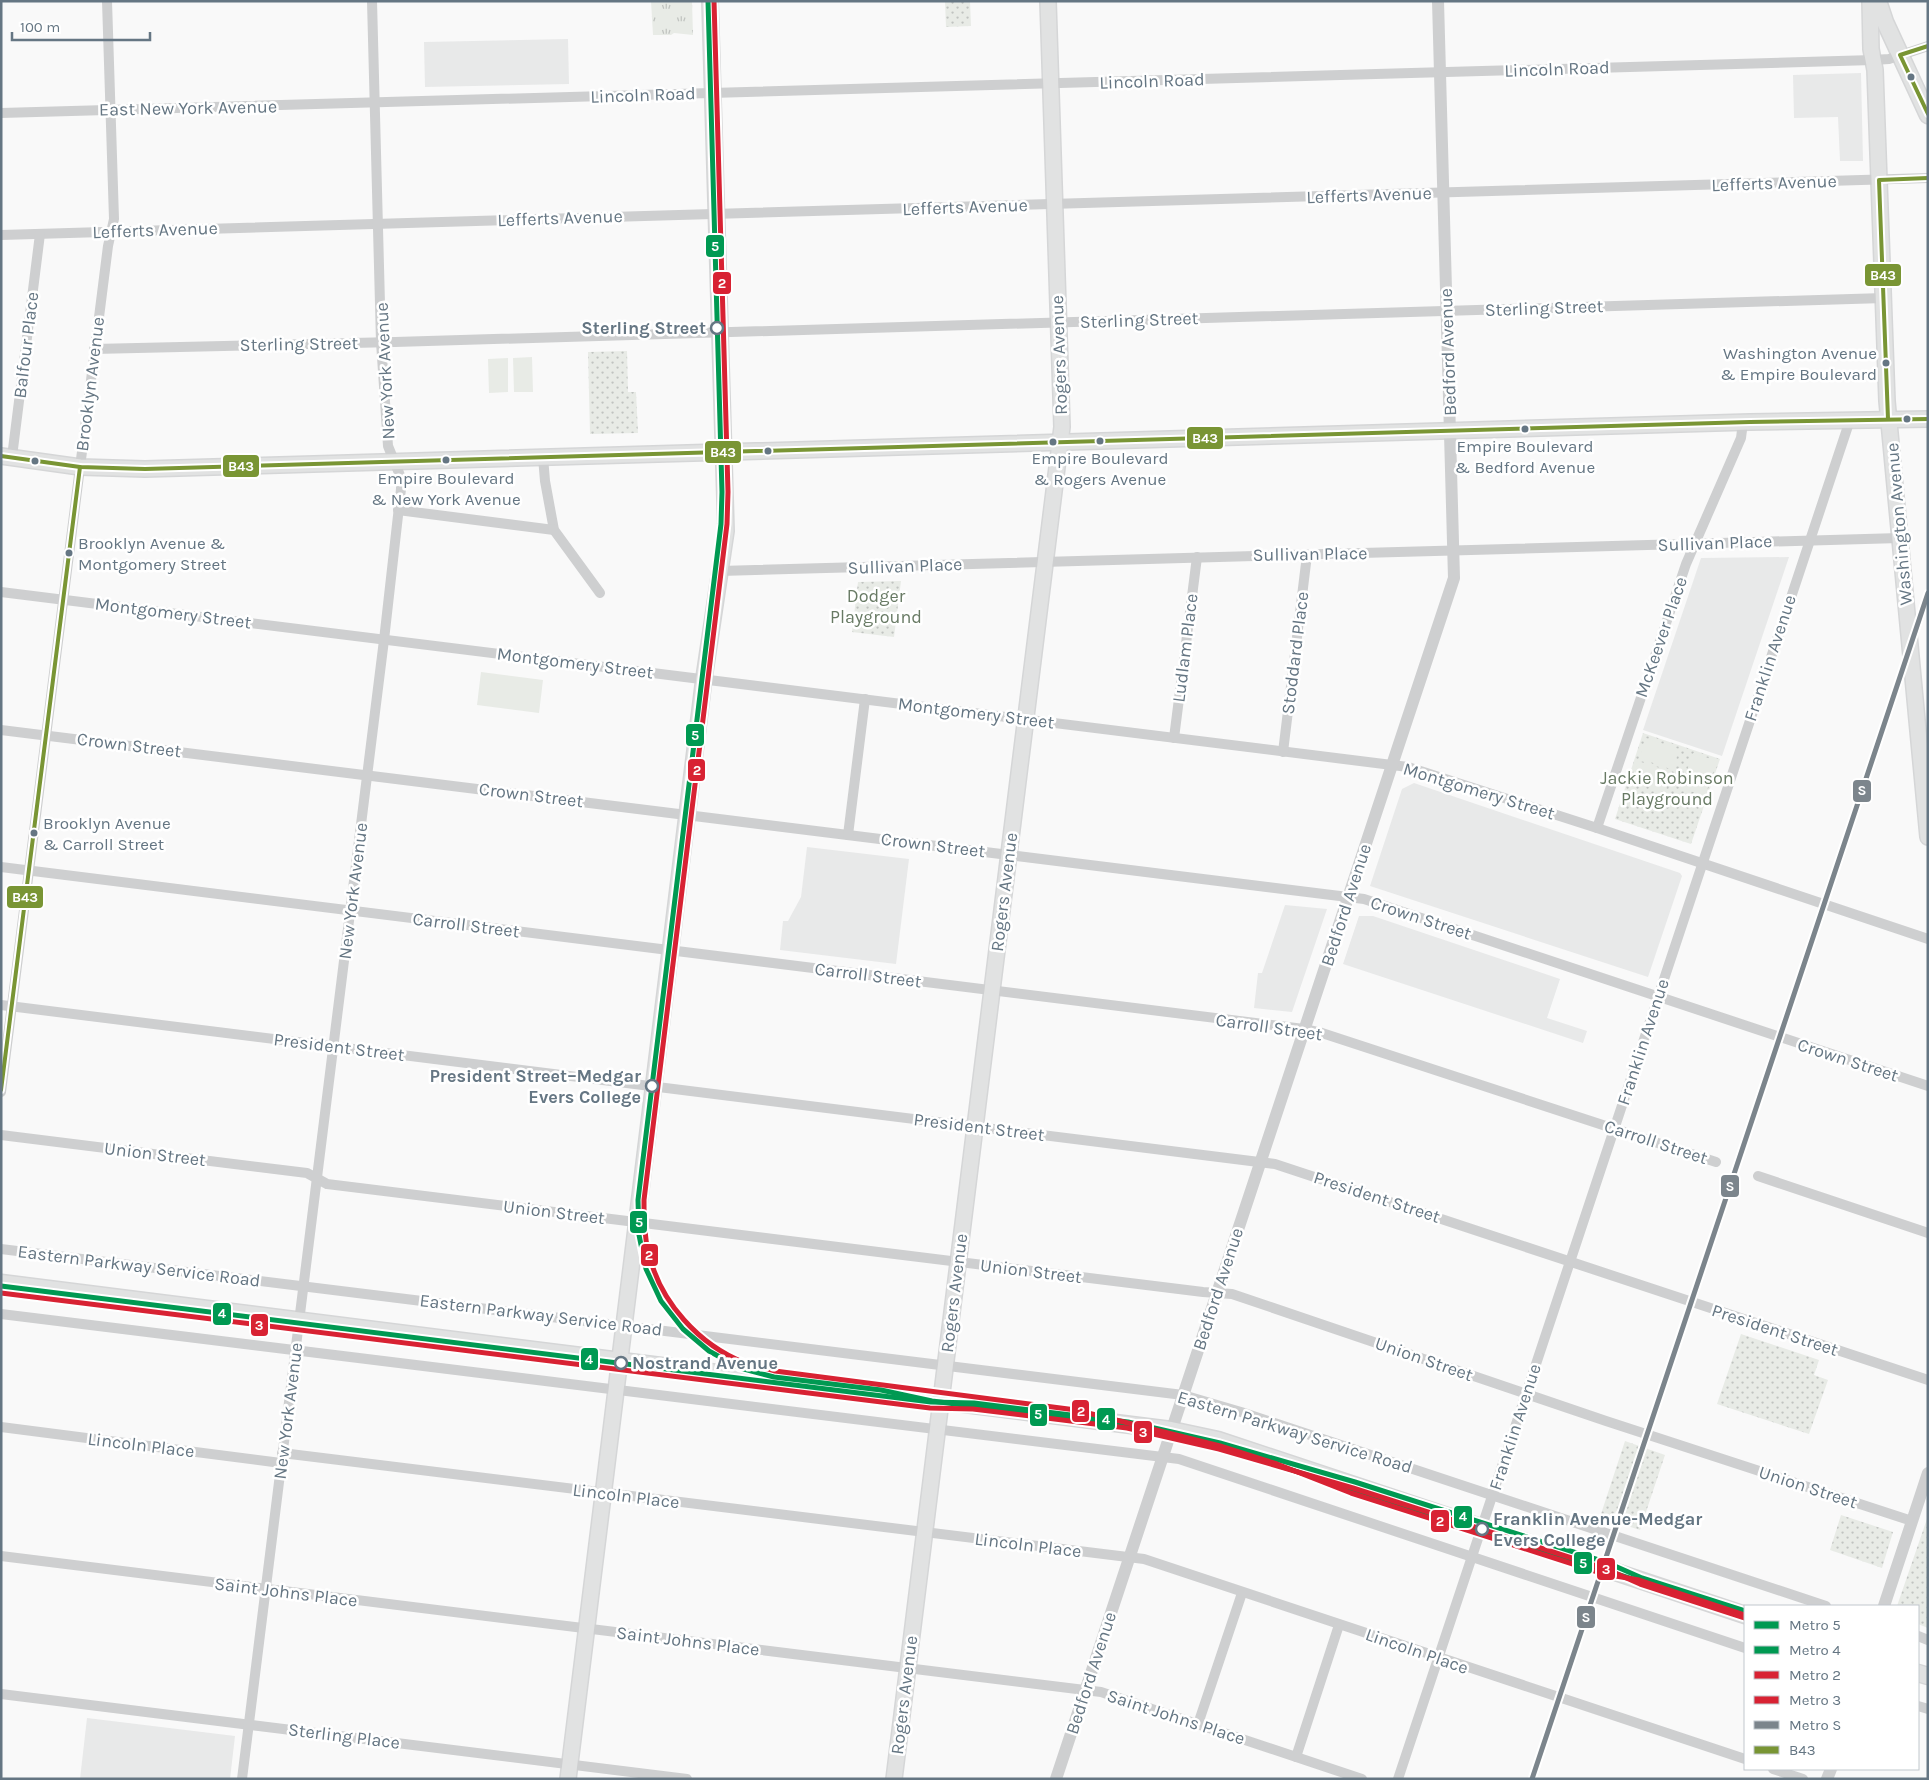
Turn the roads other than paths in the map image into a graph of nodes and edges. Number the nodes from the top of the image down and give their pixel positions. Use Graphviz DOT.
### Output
graph roads {
  1 [pos="107,1"];
  2 [pos="372,1"];
  3 [pos="710,1"];
  4 [pos="1048,1"];
  5 [pos="1438,1"];
  6 [pos="1870,1"];
  7 [pos="1878,1"];
  8 [pos="1928,46"];
  9 [pos="1900,55"];
  10 [pos="1873,60"];
  11 [pos="1440,72"];
  12 [pos="1050,84"];
  13 [pos="712,94"];
  14 [pos="375,103"];
  15 [pos="110,110"];
  16 [pos="1,113"];
  17 [pos="1928,115"];
  18 [pos="1928,178"];
  19 [pos="1879,180"];
  20 [pos="1444,192"];
  21 [pos="1054,204"];
  22 [pos="716,214"];
  23 [pos="378,224"];
  24 [pos="111,232"];
  25 [pos="40,234"];
  26 [pos="1,235"];
  27 [pos="1884,298"];
  28 [pos="1447,311"];
  29 [pos="1057,322"];
  30 [pos="720,332"];
  31 [pos="382,342"];
  32 [pos="94,349"];
  33 [pos="1888,419"];
  34 [pos="1928,419"];
  35 [pos="1850,420"];
  36 [pos="1742,422"];
  37 [pos="1451,430"];
  38 [pos="1060,442"];
  39 [pos="723,452"];
  40 [pos="7,456"];
  41 [pos="543,457"];
  42 [pos="395,462"];
  43 [pos="80,467"];
  44 [pos="398,510"];
  45 [pos="554,530"];
  46 [pos="1900,538"];
  47 [pos="1810,540"];
  48 [pos="1694,544"];
  49 [pos="1454,551"];
  50 [pos="1307,555"];
  51 [pos="1196,557"];
  52 [pos="1045,562"];
  53 [pos="720,571"];
  54 [pos="1,592"];
  55 [pos="600,593"];
  56 [pos="63,600"];
  57 [pos="384,640"];
  58 [pos="704,678"];
  59 [pos="865,699"];
  60 [pos="1025,719"];
  61 [pos="1,730"];
  62 [pos="47,735"];
  63 [pos="1174,738"];
  64 [pos="1283,752"];
  65 [pos="1392,765"];
  66 [pos="367,775"];
  67 [pos="688,815"];
  68 [pos="1597,828"];
  69 [pos="848,835"];
  70 [pos="1928,837"];
  71 [pos="1008,854"];
  72 [pos="1702,864"];
  73 [pos="1,867"];
  74 [pos="29,871"];
  75 [pos="1349,897"];
  76 [pos="350,911"];
  77 [pos="1928,939"];
  78 [pos="671,950"];
  79 [pos="992,991"];
  80 [pos="1658,996"];
  81 [pos="1,1005"];
  82 [pos="12,1006"];
  83 [pos="1304,1030"];
  84 [pos="333,1046"];
  85 [pos="654,1086"];
  86 [pos="1928,1086"];
  87 [pos="1,1092"];
  88 [pos="975,1126"];
  89 [pos="1614,1128"];
  90 [pos="1,1135"];
  91 [pos="1261,1162"];
  92 [pos="1716,1162"];
  93 [pos="1758,1176"];
  94 [pos="317,1178"];
  95 [pos="637,1222"];
  96 [pos="1928,1232"];
  97 [pos="1,1249"];
  98 [pos="1570,1261"];
  99 [pos="958,1262"];
  100 [pos="1,1283"];
  101 [pos="303,1286"];
  102 [pos="1217,1293"];
  103 [pos="1,1314"];
  104 [pos="299,1320"];
  105 [pos="624,1326"];
  106 [pos="295,1350"];
  107 [pos="620,1360"];
  108 [pos="945,1366"];
  109 [pos="1928,1380"];
  110 [pos="616,1391"];
  111 [pos="1527,1393"];
  112 [pos="1183,1395"];
  113 [pos="940,1400"];
  114 [pos="1,1427"];
  115 [pos="937,1430"];
  116 [pos="1171,1430"];
  117 [pos="1162,1457"];
  118 [pos="282,1458"];
  119 [pos="1928,1473"];
  120 [pos="603,1493"];
  121 [pos="1493,1494"];
  122 [pos="1912,1521"];
  123 [pos="1482,1528"];
  124 [pos="924,1533"];
  125 [pos="1,1556"];
  126 [pos="1129,1557"];
  127 [pos="1472,1558"];
  128 [pos="266,1589"];
  129 [pos="1242,1593"];
  130 [pos="1823,1605"];
  131 [pos="1884,1605"];
  132 [pos="1744,1615"];
  133 [pos="1339,1625"];
  134 [pos="586,1628"];
  135 [pos="1744,1648"];
  136 [pos="1439,1659"];
  137 [pos="907,1669"];
  138 [pos="1085,1689"];
  139 [pos="1,1694"];
  140 [pos="249,1724"];
  141 [pos="1198,1724"];
  142 [pos="1296,1757"];
  143 [pos="1744,1760"];
  144 [pos="1776,1770"];
  145 [pos="569,1771"];
  146 [pos="242,1779"];
  147 [pos="687,1779"];
  148 [pos="894,1779"];
  149 [pos="1056,1779"];
  150 [pos="1362,1779"];
  151 [pos="1398,1779"];
  152 [pos="1803,1779"];
  1 -- 15 [label="street, Brooklyn Avenue"];
  2 -- 14 [label="street, New York Avenue"];
  3 -- 13 [label="main road"];
  4 -- 12 [label="main road, Rogers Avenue"];
  5 -- 11 [label="street, Bedford Avenue"];
  6 -- 10 [label="main road, Washington Avenue"];
  7 -- 9 [label="main road"];
  8 -- 9 [label="street, Lincoln Road"];
  9 -- 10 [label="street, Lincoln Road"];
  9 -- 17 [label="main road"];
  10 -- 11 [label="street, Lincoln Road"];
  10 -- 19 [label="main road, Washington Avenue"];
  11 -- 12 [label="street, Lincoln Road"];
  11 -- 20 [label="street, Bedford Avenue"];
  12 -- 13 [label="street, Lincoln Road"];
  12 -- 21 [label="main road, Rogers Avenue"];
  13 -- 14 [label="street, Lincoln Road"];
  13 -- 22 [label="main road"];
  14 -- 15 [label="street, East New York Avenue"];
  14 -- 23 [label="street, New York Avenue"];
  15 -- 16 [label="street, East New York Avenue"];
  15 -- 24 [label="street, Brooklyn Avenue"];
  18 -- 19 [label="street, Lefferts Avenue"];
  19 -- 20 [label="street, Lefferts Avenue"];
  19 -- 27 [label="main road, Washington Avenue"];
  20 -- 21 [label="street, Lefferts Avenue"];
  20 -- 28 [label="street, Bedford Avenue"];
  21 -- 22 [label="street, Lefferts Avenue"];
  21 -- 29 [label="main road, Rogers Avenue"];
  22 -- 23 [label="street, Lefferts Avenue"];
  22 -- 30 [label="main road"];
  23 -- 24 [label="street, Lefferts Avenue"];
  23 -- 31 [label="street, New York Avenue"];
  24 -- 25 [label="street, Lefferts Avenue"];
  24 -- 32 [label="street, Brooklyn Avenue"];
  25 -- 26 [label="street, Lefferts Avenue"];
  25 -- 40 [label="street, Balfour Place"];
  27 -- 28 [label="street, Sterling Street"];
  27 -- 33 [label="main road, Washington Avenue"];
  28 -- 29 [label="street, Sterling Street"];
  28 -- 37 [label="street, Bedford Avenue"];
  29 -- 30 [label="street, Sterling Street"];
  29 -- 38 [label="main road, Rogers Avenue"];
  30 -- 31 [label="street, Sterling Street"];
  30 -- 39 [label="main road"];
  31 -- 32 [label="street, Sterling Street"];
  31 -- 42 [label="street, New York Avenue"];
  32 -- 43 [label="street, Brooklyn Avenue"];
  33 -- 34 [label="main road"];
  33 -- 35 [label="main road"];
  33 -- 46 [label="main road, Washington Avenue"];
  35 -- 36 [label="main road"];
  35 -- 47 [label="street, Franklin Avenue"];
  36 -- 37 [label="main road"];
  36 -- 48 [label="street, McKeever Place"];
  37 -- 38 [label="main road"];
  37 -- 49 [label="street, Bedford Avenue"];
  38 -- 39 [label="main road"];
  38 -- 52 [label="main road, Rogers Avenue"];
  39 -- 41 [label="main road"];
  39 -- 53 [label="main road"];
  40 -- 43 [label="main road"];
  41 -- 42 [label="main road"];
  41 -- 45 [label="street"];
  42 -- 43 [label="main road"];
  42 -- 44 [label="street, New York Avenue"];
  43 -- 56 [label="street, Brooklyn Avenue"];
  44 -- 45 [label="street"];
  44 -- 57 [label="street, New York Avenue"];
  45 -- 55 [label="street"];
  46 -- 47 [label="street, Sullivan Place"];
  46 -- 70 [label="main road, Washington Avenue"];
  47 -- 48 [label="street, Sullivan Place"];
  47 -- 72 [label="street, Franklin Avenue"];
  48 -- 49 [label="street, Sullivan Place"];
  48 -- 68 [label="street, McKeever Place"];
  49 -- 50 [label="street, Sullivan Place"];
  49 -- 65 [label="street, Bedford Avenue"];
  50 -- 51 [label="street, Sullivan Place"];
  50 -- 64 [label="street, Stoddard Place"];
  51 -- 52 [label="street, Sullivan Place"];
  51 -- 63 [label="street, Ludlam Place"];
  52 -- 53 [label="street, Sullivan Place"];
  52 -- 60 [label="main road, Rogers Avenue"];
  53 -- 58 [label="main road"];
  54 -- 56 [label="street, Montgomery Street"];
  56 -- 57 [label="street, Montgomery Street"];
  56 -- 62 [label="street, Brooklyn Avenue"];
  57 -- 58 [label="street, Montgomery Street"];
  57 -- 66 [label="street, New York Avenue"];
  58 -- 59 [label="street, Montgomery Street"];
  58 -- 67 [label="main road"];
  59 -- 60 [label="street, Montgomery Street"];
  59 -- 69 [label="street"];
  60 -- 63 [label="street, Montgomery Street"];
  60 -- 71 [label="main road, Rogers Avenue"];
  61 -- 62 [label="street, Crown Street"];
  62 -- 66 [label="street, Crown Street"];
  62 -- 74 [label="street, Brooklyn Avenue"];
  63 -- 64 [label="street, Montgomery Street"];
  64 -- 65 [label="street, Montgomery Street"];
  65 -- 68 [label="street, Montgomery Street"];
  65 -- 75 [label="street, Bedford Avenue"];
  66 -- 67 [label="street, Crown Street"];
  66 -- 76 [label="street, New York Avenue"];
  67 -- 69 [label="street, Crown Street"];
  67 -- 78 [label="main road"];
  68 -- 72 [label="street, Montgomery Street"];
  69 -- 71 [label="street, Crown Street"];
  71 -- 75 [label="street, Crown Street"];
  71 -- 79 [label="main road, Rogers Avenue"];
  72 -- 77 [label="street, Montgomery Street"];
  72 -- 80 [label="street, Franklin Avenue"];
  73 -- 74 [label="street, Carroll Street"];
  74 -- 76 [label="street, Carroll Street"];
  74 -- 82 [label="street, Brooklyn Avenue"];
  75 -- 80 [label="street, Crown Street"];
  75 -- 83 [label="street, Bedford Avenue"];
  76 -- 78 [label="street, Carroll Street"];
  76 -- 84 [label="street, New York Avenue"];
  78 -- 79 [label="street, Carroll Street"];
  78 -- 85 [label="main road"];
  79 -- 83 [label="street, Carroll Street"];
  79 -- 88 [label="main road, Rogers Avenue"];
  80 -- 86 [label="street, Crown Street"];
  80 -- 89 [label="street, Franklin Avenue"];
  81 -- 82 [label="street, President Street"];
  82 -- 84 [label="street, President Street"];
  82 -- 87 [label="street, Brooklyn Avenue"];
  83 -- 89 [label="street, Carroll Street"];
  83 -- 91 [label="street, Bedford Avenue"];
  84 -- 85 [label="street, President Street"];
  84 -- 94 [label="street, New York Avenue"];
  85 -- 88 [label="street, President Street"];
  85 -- 95 [label="main road"];
  88 -- 91 [label="street, President Street"];
  88 -- 99 [label="main road, Rogers Avenue"];
  89 -- 92 [label="street, Carroll Street"];
  89 -- 98 [label="street, Franklin Avenue"];
  90 -- 94 [label="street, Union Street"];
  91 -- 98 [label="street, President Street"];
  91 -- 102 [label="street, Bedford Avenue"];
  93 -- 96 [label="street"];
  94 -- 95 [label="street, Union Street"];
  94 -- 101 [label="street, New York Avenue"];
  95 -- 99 [label="street, Union Street"];
  95 -- 105 [label="main road"];
  97 -- 101 [label="street, Eastern Parkway Service Road"];
  98 -- 109 [label="street, President Street"];
  98 -- 111 [label="street, Franklin Avenue"];
  99 -- 102 [label="street, Union Street"];
  99 -- 108 [label="main road, Rogers Avenue"];
  100 -- 104 [label="main road"];
  101 -- 104 [label="street, New York Avenue"];
  101 -- 105 [label="street, Eastern Parkway Service Road"];
  102 -- 111 [label="street, Union Street"];
  102 -- 112 [label="street, Bedford Avenue"];
  103 -- 106 [label="street"];
  104 -- 106 [label="street, New York Avenue"];
  104 -- 107 [label="main road"];
  105 -- 107 [label="main road"];
  105 -- 108 [label="street, Eastern Parkway Service Road"];
  106 -- 110 [label="street"];
  106 -- 118 [label="street, New York Avenue"];
  107 -- 110 [label="main road"];
  107 -- 113 [label="main road"];
  108 -- 112 [label="street, Eastern Parkway Service Road"];
  108 -- 113 [label="main road, Rogers Avenue"];
  110 -- 115 [label="street"];
  110 -- 120 [label="main road"];
  111 -- 121 [label="street, Franklin Avenue"];
  111 -- 122 [label="street, Union Street"];
  112 -- 116 [label="street, Bedford Avenue"];
  112 -- 121 [label="street, Eastern Parkway Service Road"];
  113 -- 115 [label="main road, Rogers Avenue"];
  113 -- 116 [label="main road"];
  114 -- 118 [label="street, Lincoln Place"];
  115 -- 117 [label="street"];
  115 -- 124 [label="main road, Rogers Avenue"];
  116 -- 117 [label="street, Bedford Avenue"];
  116 -- 123 [label="main road"];
  117 -- 126 [label="street, Bedford Avenue"];
  117 -- 127 [label="street"];
  118 -- 120 [label="street, Lincoln Place"];
  118 -- 128 [label="street, New York Avenue"];
  119 -- 122 [label="street"];
  120 -- 124 [label="street, Lincoln Place"];
  120 -- 134 [label="main road"];
  121 -- 123 [label="street, Franklin Avenue"];
  121 -- 130 [label="street, Eastern Parkway Service Road"];
  122 -- 131 [label="street"];
  123 -- 127 [label="street, Franklin Avenue"];
  123 -- 132 [label="main road"];
  124 -- 126 [label="street, Lincoln Place"];
  124 -- 137 [label="main road, Rogers Avenue"];
  125 -- 128 [label="street, Saint Johns Place"];
  126 -- 129 [label="street, Lincoln Place"];
  126 -- 138 [label="street, Bedford Avenue"];
  127 -- 135 [label="street"];
  127 -- 136 [label="street, Franklin Avenue"];
  128 -- 134 [label="street, Saint Johns Place"];
  128 -- 140 [label="street, New York Avenue"];
  129 -- 133 [label="street, Lincoln Place"];
  129 -- 141 [label="street"];
  133 -- 136 [label="street, Lincoln Place"];
  133 -- 142 [label="street"];
  134 -- 137 [label="street, Saint Johns Place"];
  134 -- 145 [label="main road"];
  136 -- 143 [label="street, Lincoln Place"];
  136 -- 151 [label="street, Franklin Avenue"];
  137 -- 138 [label="street, Saint Johns Place"];
  137 -- 148 [label="main road, Rogers Avenue"];
  138 -- 141 [label="street, Saint Johns Place"];
  138 -- 149 [label="street, Bedford Avenue"];
  139 -- 140 [label="street, Sterling Place"];
  140 -- 145 [label="street, Sterling Place"];
  140 -- 146 [label="street, New York Avenue"];
  141 -- 142 [label="street, Saint Johns Place"];
  142 -- 150 [label="street, Saint Johns Place"];
  144 -- 152 [label="street"];
  145 -- 147 [label="street, Sterling Place"];
}
